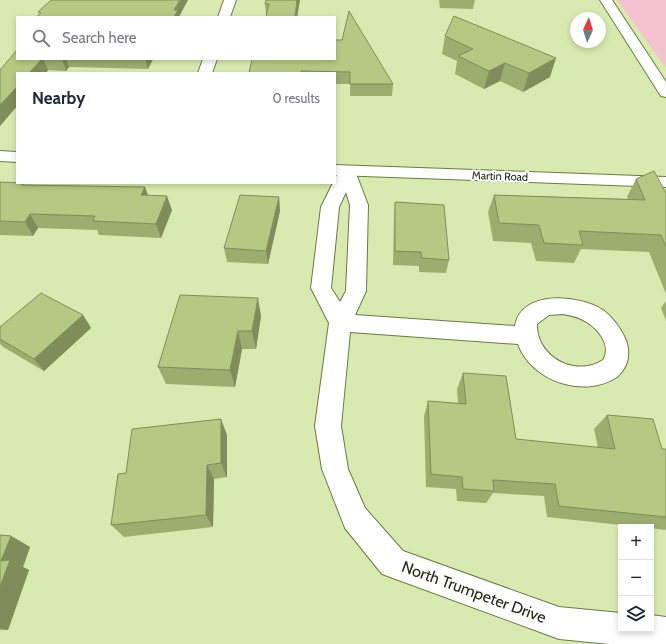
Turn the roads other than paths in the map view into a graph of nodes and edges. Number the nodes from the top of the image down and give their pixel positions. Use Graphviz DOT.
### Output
graph roads {
  1 [pos="230,0"];
  2 [pos="606,0"];
  3 [pos="224,16"];
  4 [pos="210,60"];
  5 [pos="205,72"];
  6 [pos="666,92"];
  7 [pos="0,156"];
  8 [pos="16,157"];
  9 [pos="341,171"];
  10 [pos="666,182"];
  11 [pos="340,323"];
  12 [pos="528,336"];
  13 [pos="618,629"];
  14 [pos="654,632"];
  15 [pos="666,633"];
  1 -- 3 [label="street"];
  2 -- 6 [label="street"];
  4 -- 5 [label="street"];
  7 -- 8 [label="street"];
  9 -- 10 [label="street, Martin Road"];
  9 -- 11 [label="street"];
  9 -- 11 [label="street, North Trumpeter Drive"];
  11 -- 12 [label="street"];
  11 -- 13 [label="street, North Trumpeter Drive"];
  14 -- 15 [label="street, North Trumpeter Drive"];
}
